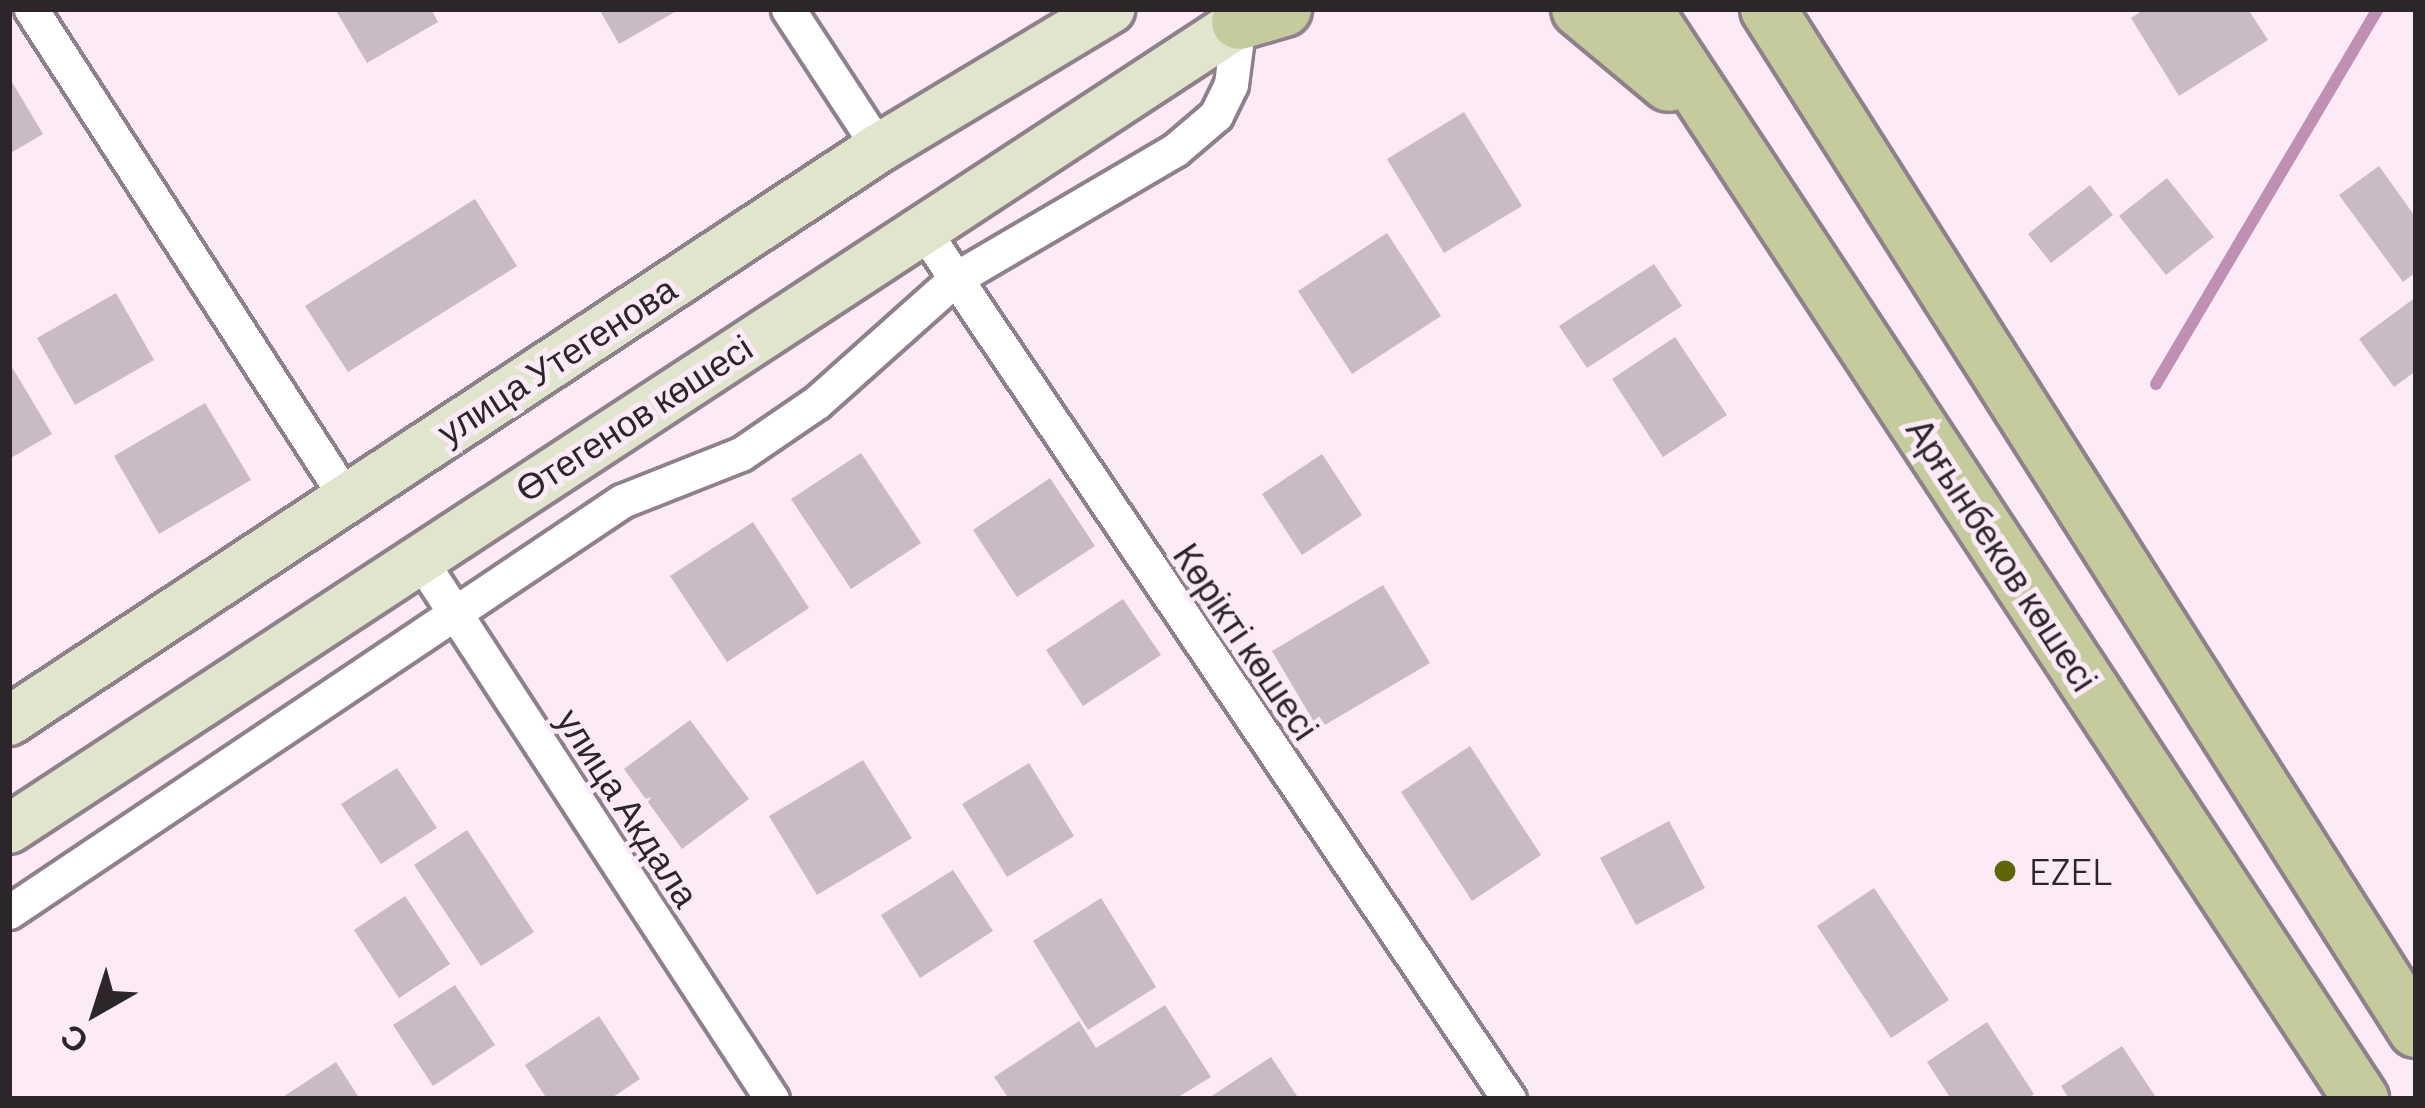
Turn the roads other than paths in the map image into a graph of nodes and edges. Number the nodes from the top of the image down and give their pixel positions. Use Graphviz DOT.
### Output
graph roads {
  1 [pos="31,9"];
  2 [pos="788,9"];
  3 [pos="1110,9"];
  4 [pos="1579,9"];
  5 [pos="1644,9"];
  6 [pos="1261,13"];
  7 [pos="1776,15"];
  8 [pos="1729,139"];
  9 [pos="879,148"];
  10 [pos="921,227"];
  11 [pos="956,279"];
  12 [pos="345,496"];
  13 [pos="419,558"];
  14 [pos="457,616"];
  15 [pos="9,721"];
  16 [pos="9,829"];
  17 [pos="9,912"];
  18 [pos="2416,1030"];
  19 [pos="772,1099"];
  20 [pos="1509,1099"];
  21 [pos="2362,1099"];
  1 -- 12 [label="street"];
  2 -- 9 [label="street"];
  3 -- 9 [label="main road, улица Утегенова"];
  4 -- 8 [label="main road"];
  5 -- 8 [label="main road, Арғынбеков көшесі"];
  6 -- 10 [label="main road, Өтегенов көшесі"];
  6 -- 11 [label="street"];
  7 -- 18 [label="main road"];
  8 -- 21 [label="main road, Арғынбеков көшесі"];
  9 -- 12 [label="main road, улица Утегенова"];
  10 -- 11 [label="street, Көрікті көшесі"];
  10 -- 13 [label="main road, Өтегенов көшесі"];
  11 -- 14 [label="street"];
  11 -- 20 [label="street, Көрікті көшесі"];
  12 -- 15 [label="main road, улица Утегенова"];
  13 -- 14 [label="street, улица Акдала"];
  13 -- 16 [label="main road, Өтегенов көшесі"];
  14 -- 17 [label="street"];
  14 -- 19 [label="street, улица Акдала"];
}
